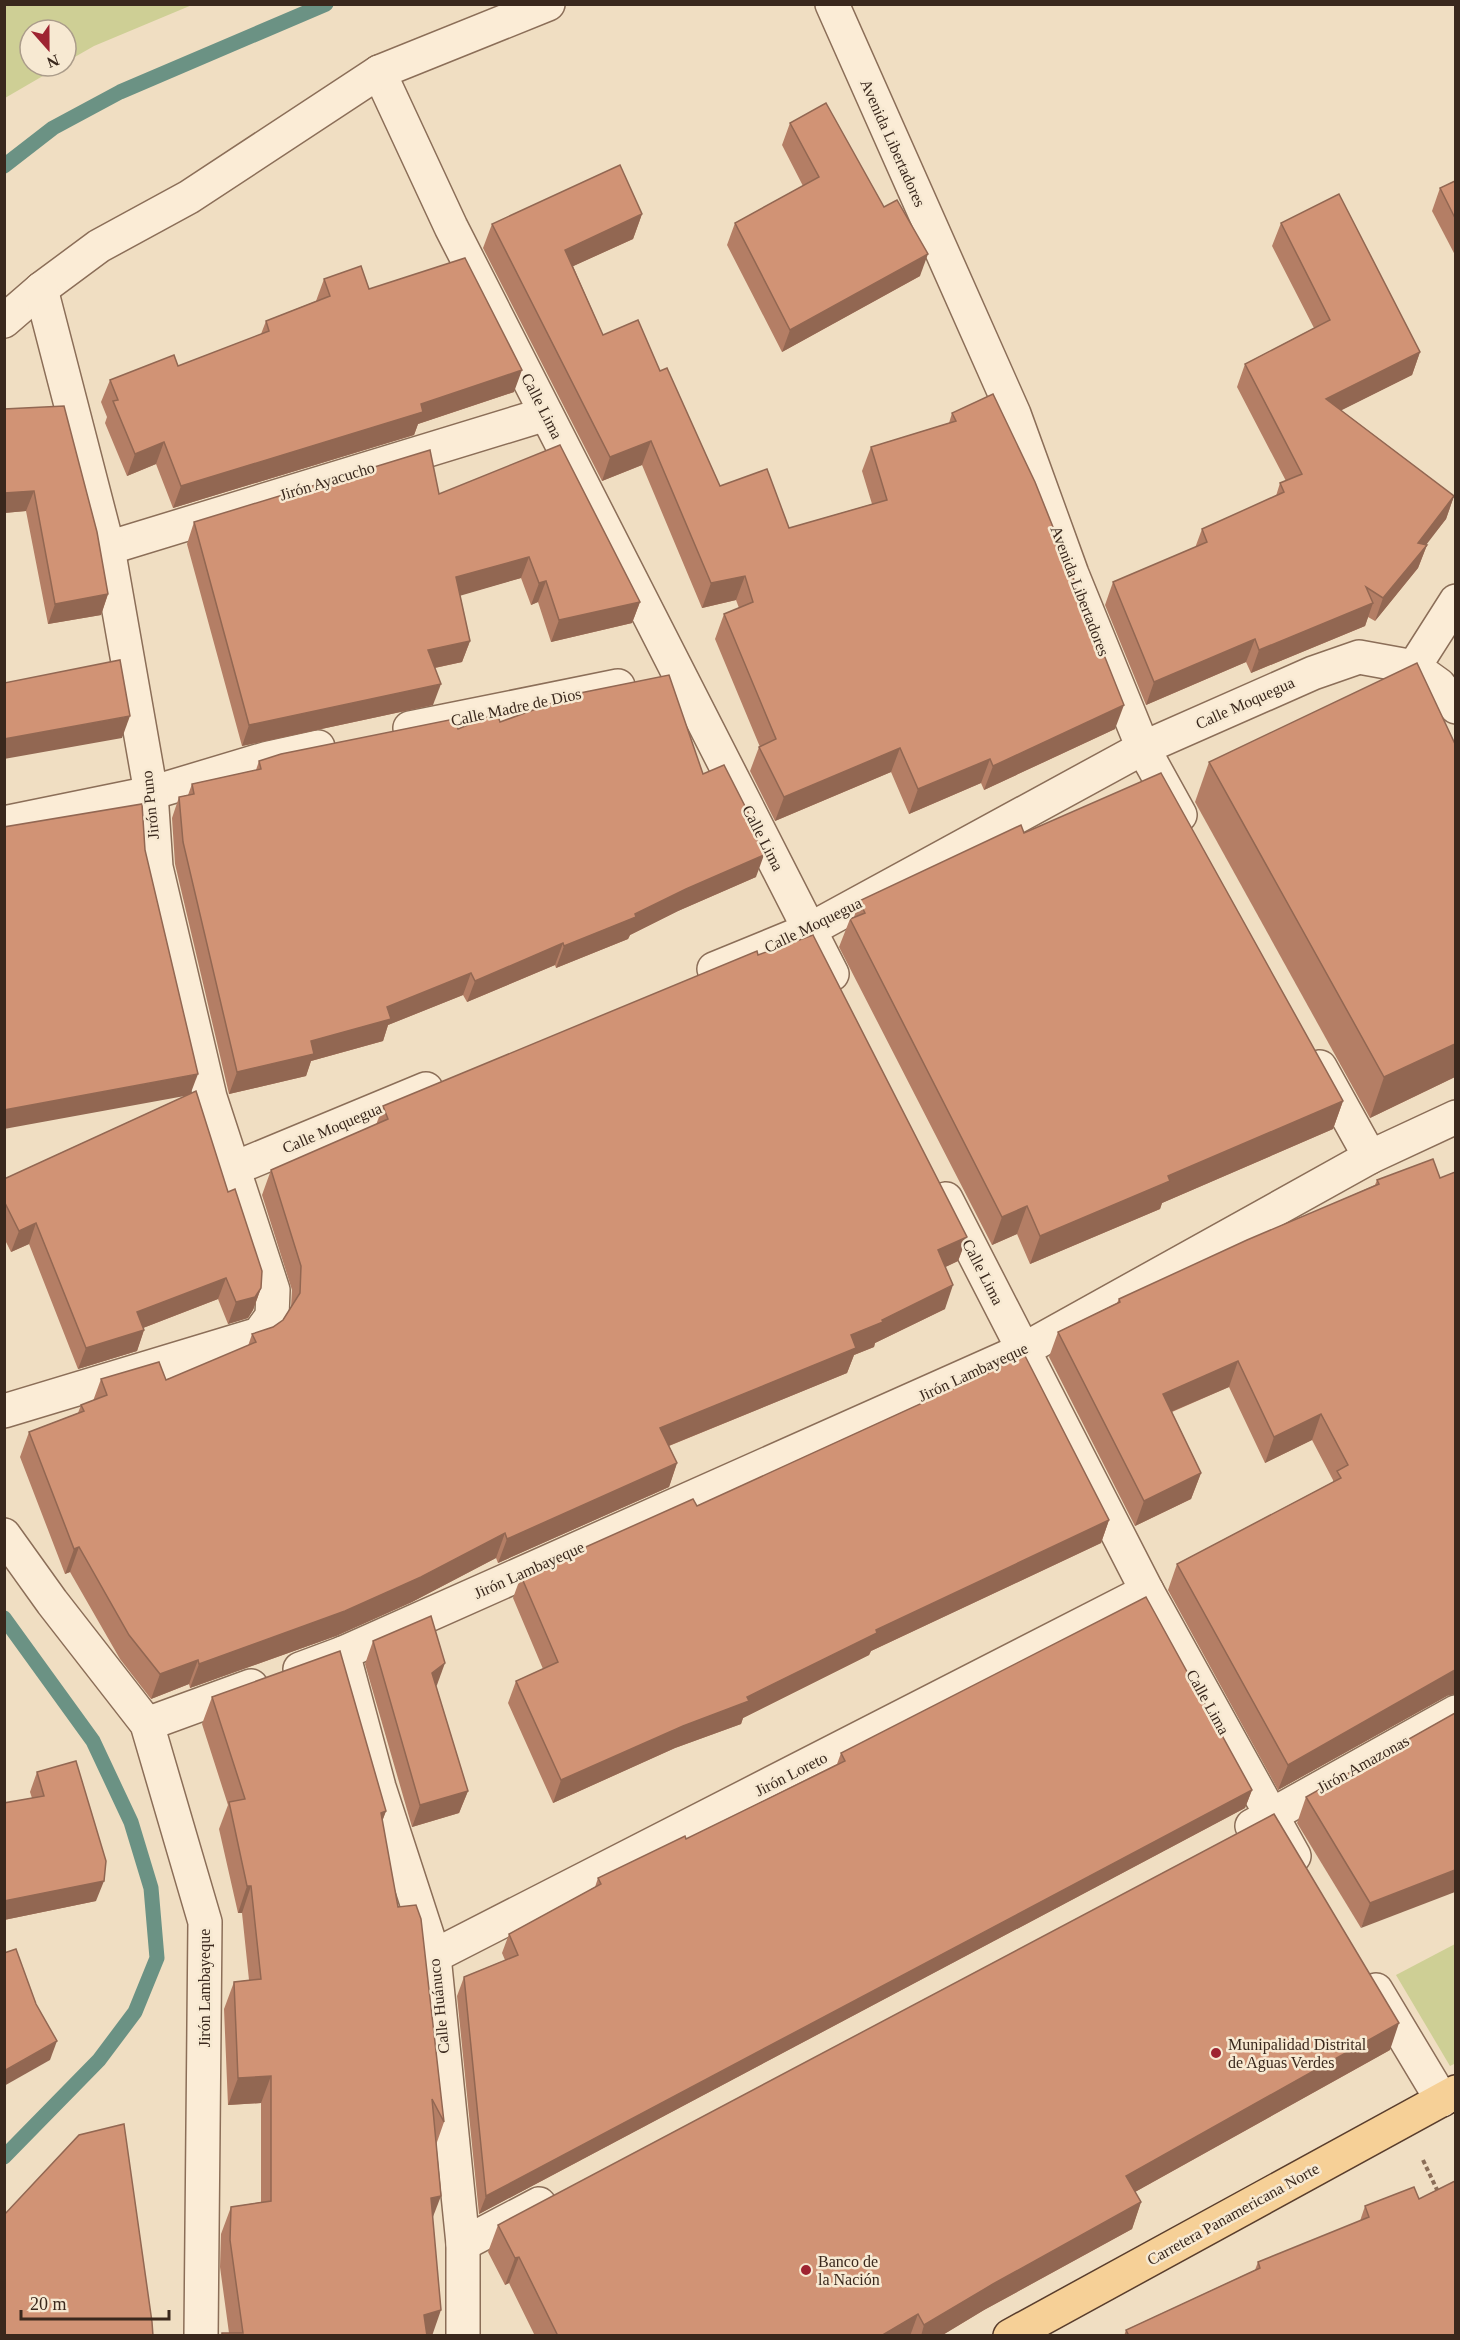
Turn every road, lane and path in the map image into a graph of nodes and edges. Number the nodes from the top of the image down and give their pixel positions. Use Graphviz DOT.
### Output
graph roads {
  1 [pos="548,4"];
  2 [pos="832,4"];
  3 [pos="379,72"];
  4 [pos="41,289"];
  5 [pos="4,321"];
  6 [pos="546,414"];
  7 [pos="108,548"];
  8 [pos="1455,602"];
  9 [pos="1414,667"];
  10 [pos="678,674"];
  11 [pos="1455,707"];
  12 [pos="385,734"];
  13 [pos="350,741"];
  14 [pos="1143,748"];
  15 [pos="151,793"];
  16 [pos="4,823"];
  17 [pos="1195,843"];
  18 [pos="810,930"];
  19 [pos="688,980"];
  20 [pos="847,1003"];
  21 [pos="1306,1042"];
  22 [pos="455,1077"];
  23 [pos="1455,1117"];
  24 [pos="1370,1157"];
  25 [pos="233,1168"];
  26 [pos="932,1172"];
  27 [pos="1023,1350"];
  28 [pos="4,1411"];
  29 [pos="4,1535"];
  30 [pos="1147,1591"];
  31 [pos="343,1653"];
  32 [pos="1455,1712"];
  33 [pos="147,1724"];
  34 [pos="1271,1816"];
  35 [pos="1229,1838"];
  36 [pos="1307,1877"];
  37 [pos="434,1956"];
  38 [pos="1362,1968"];
  39 [pos="1449,2096"];
  40 [pos="1404,2122"];
  41 [pos="568,2188"];
  42 [pos="1440,2195"];
  43 [pos="463,2244"];
  44 [pos="201,2336"];
  45 [pos="463,2336"];
  46 [pos="1010,2336"];
  1 -- 3 [label="street"];
  2 -- 14 [label="street, Avenida Libertadores"];
  3 -- 4 [label="street"];
  3 -- 6 [label="street, Calle Lima"];
  4 -- 5 [label="street"];
  4 -- 7 [label="street, Jirón Puno"];
  6 -- 7 [label="street, Jirón Ayacucho"];
  6 -- 10 [label="street, Calle Lima"];
  7 -- 15 [label="street, Jirón Puno"];
  8 -- 9 [label="street"];
  9 -- 11 [label="street"];
  9 -- 14 [label="street, Calle Moquegua"];
  10 -- 12 [label="street, Calle Madre de Dios"];
  10 -- 18 [label="street, Calle Lima"];
  13 -- 15 [label="street"];
  14 -- 17 [label="street, Avenida Libertadores"];
  14 -- 18 [label="street, Calle Moquegua"];
  15 -- 16 [label="street"];
  15 -- 25 [label="street, Jirón Puno"];
  18 -- 19 [label="street, Calle Moquegua"];
  18 -- 20 [label="street, Calle Lima"];
  21 -- 24 [label="street"];
  22 -- 25 [label="street, Calle Moquegua"];
  23 -- 24 [label="street, Jirón Lambayeque"];
  24 -- 27 [label="street, Jirón Lambayeque"];
  25 -- 28 [label="street, Jirón Puno"];
  26 -- 27 [label="street, Calle Lima"];
  27 -- 30 [label="street, Calle Lima"];
  27 -- 31 [label="street, Jirón Lambayeque"];
  29 -- 33 [label="street"];
  30 -- 34 [label="street, Calle Lima"];
  30 -- 37 [label="street, Jirón Loreto"];
  31 -- 33 [label="street, Jirón Lambayeque"];
  31 -- 37 [label="street, Calle Huánuco"];
  32 -- 34 [label="street, Jirón Amazonas"];
  33 -- 44 [label="street, Jirón Lambayeque"];
  34 -- 35 [label="street, Jirón Amazonas"];
  34 -- 36 [label="street, Calle Lima"];
  37 -- 43 [label="street, Calle Huánuco"];
  38 -- 39 [label="street"];
  39 -- 40 [label="main road, Carretera Panamericana Norte"];
  40 -- 42 [label="path"];
  40 -- 46 [label="main road, Carretera Panamericana Norte"];
  41 -- 43 [label="street"];
  43 -- 45 [label="street, Calle Huánuco"];
}
